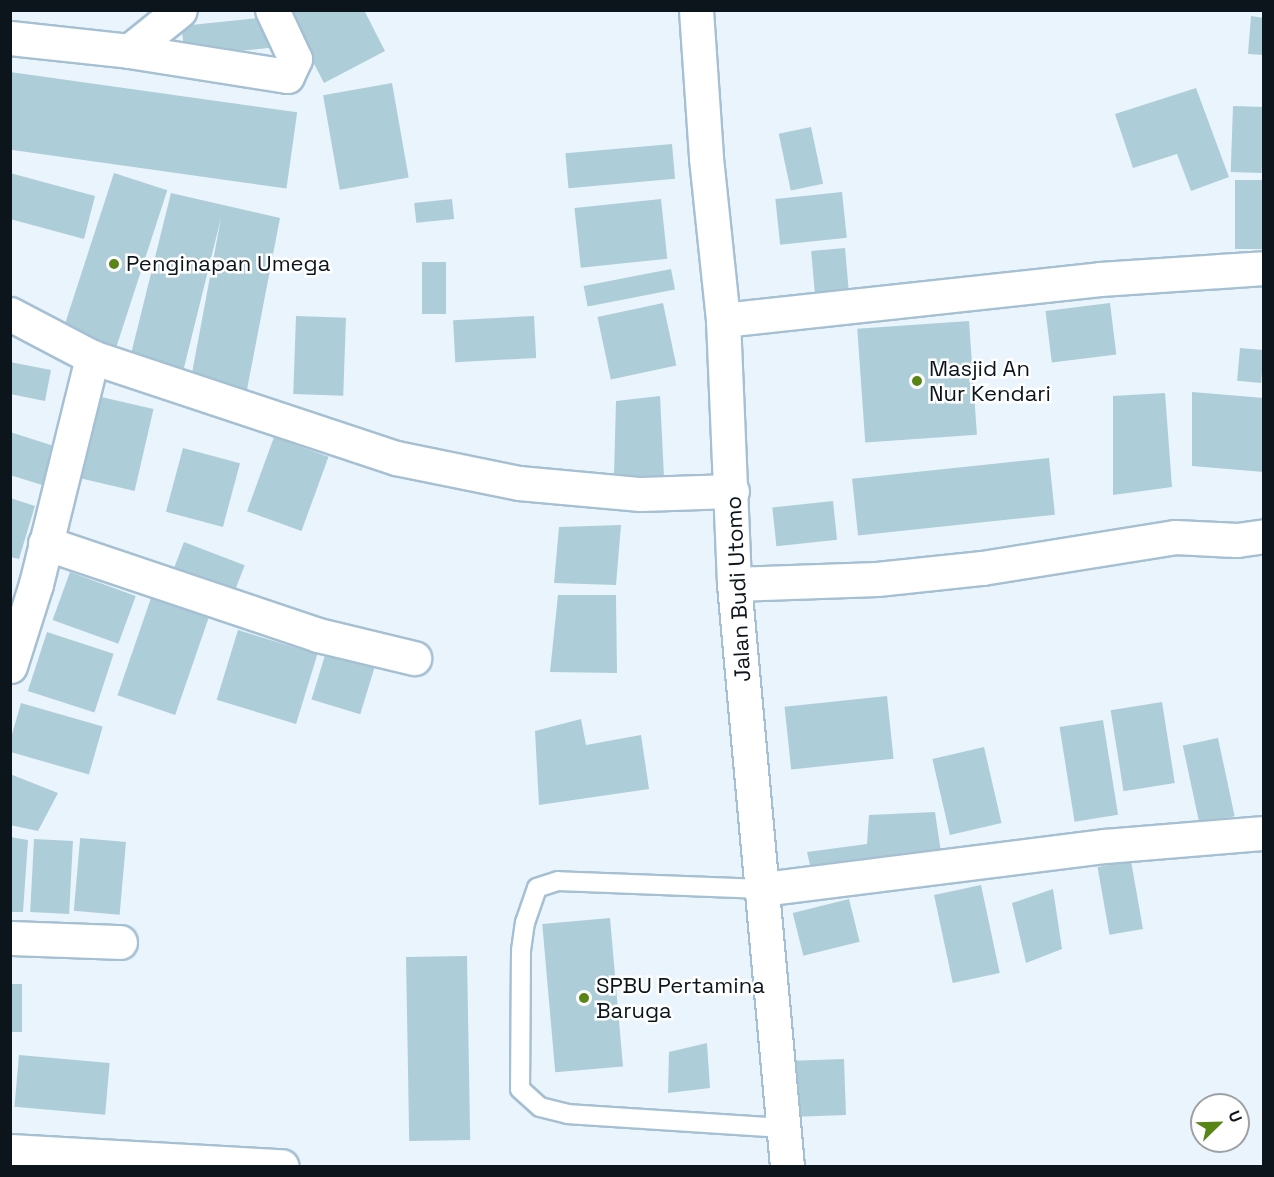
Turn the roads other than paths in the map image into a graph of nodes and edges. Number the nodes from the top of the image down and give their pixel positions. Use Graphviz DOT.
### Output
graph roads {
  1 [pos="180,10"];
  2 [pos="272,10"];
  3 [pos="696,10"];
  4 [pos="10,38"];
  5 [pos="129,51"];
  6 [pos="1263,268"];
  7 [pos="10,314"];
  8 [pos="723,320"];
  9 [pos="92,357"];
  10 [pos="732,491"];
  11 [pos="1263,536"];
  12 [pos="45,543"];
  13 [pos="734,584"];
  14 [pos="414,658"];
  15 [pos="10,666"];
  16 [pos="1263,833"];
  17 [pos="763,889"];
  18 [pos="10,938"];
  19 [pos="120,942"];
  20 [pos="786,1128"];
  21 [pos="10,1151"];
  22 [pos="282,1167"];
  23 [pos="787,1167"];
  1 -- 5 [label="street"];
  2 -- 5 [label="street"];
  3 -- 8 [label="street, Jalan Budi Utomo"];
  4 -- 5 [label="street"];
  6 -- 8 [label="street"];
  7 -- 9 [label="street"];
  8 -- 10 [label="street, Jalan Budi Utomo"];
  9 -- 10 [label="street"];
  9 -- 12 [label="street"];
  10 -- 13 [label="street, Jalan Budi Utomo"];
  11 -- 13 [label="street"];
  12 -- 14 [label="street"];
  12 -- 15 [label="street"];
  13 -- 17 [label="street, Jalan Budi Utomo"];
  16 -- 17 [label="street"];
  17 -- 20 [label="street, Jalan Budi Utomo"];
  17 -- 20 [label="lane"];
  18 -- 19 [label="street"];
  20 -- 23 [label="street, Jalan Budi Utomo"];
  21 -- 22 [label="street"];
}
